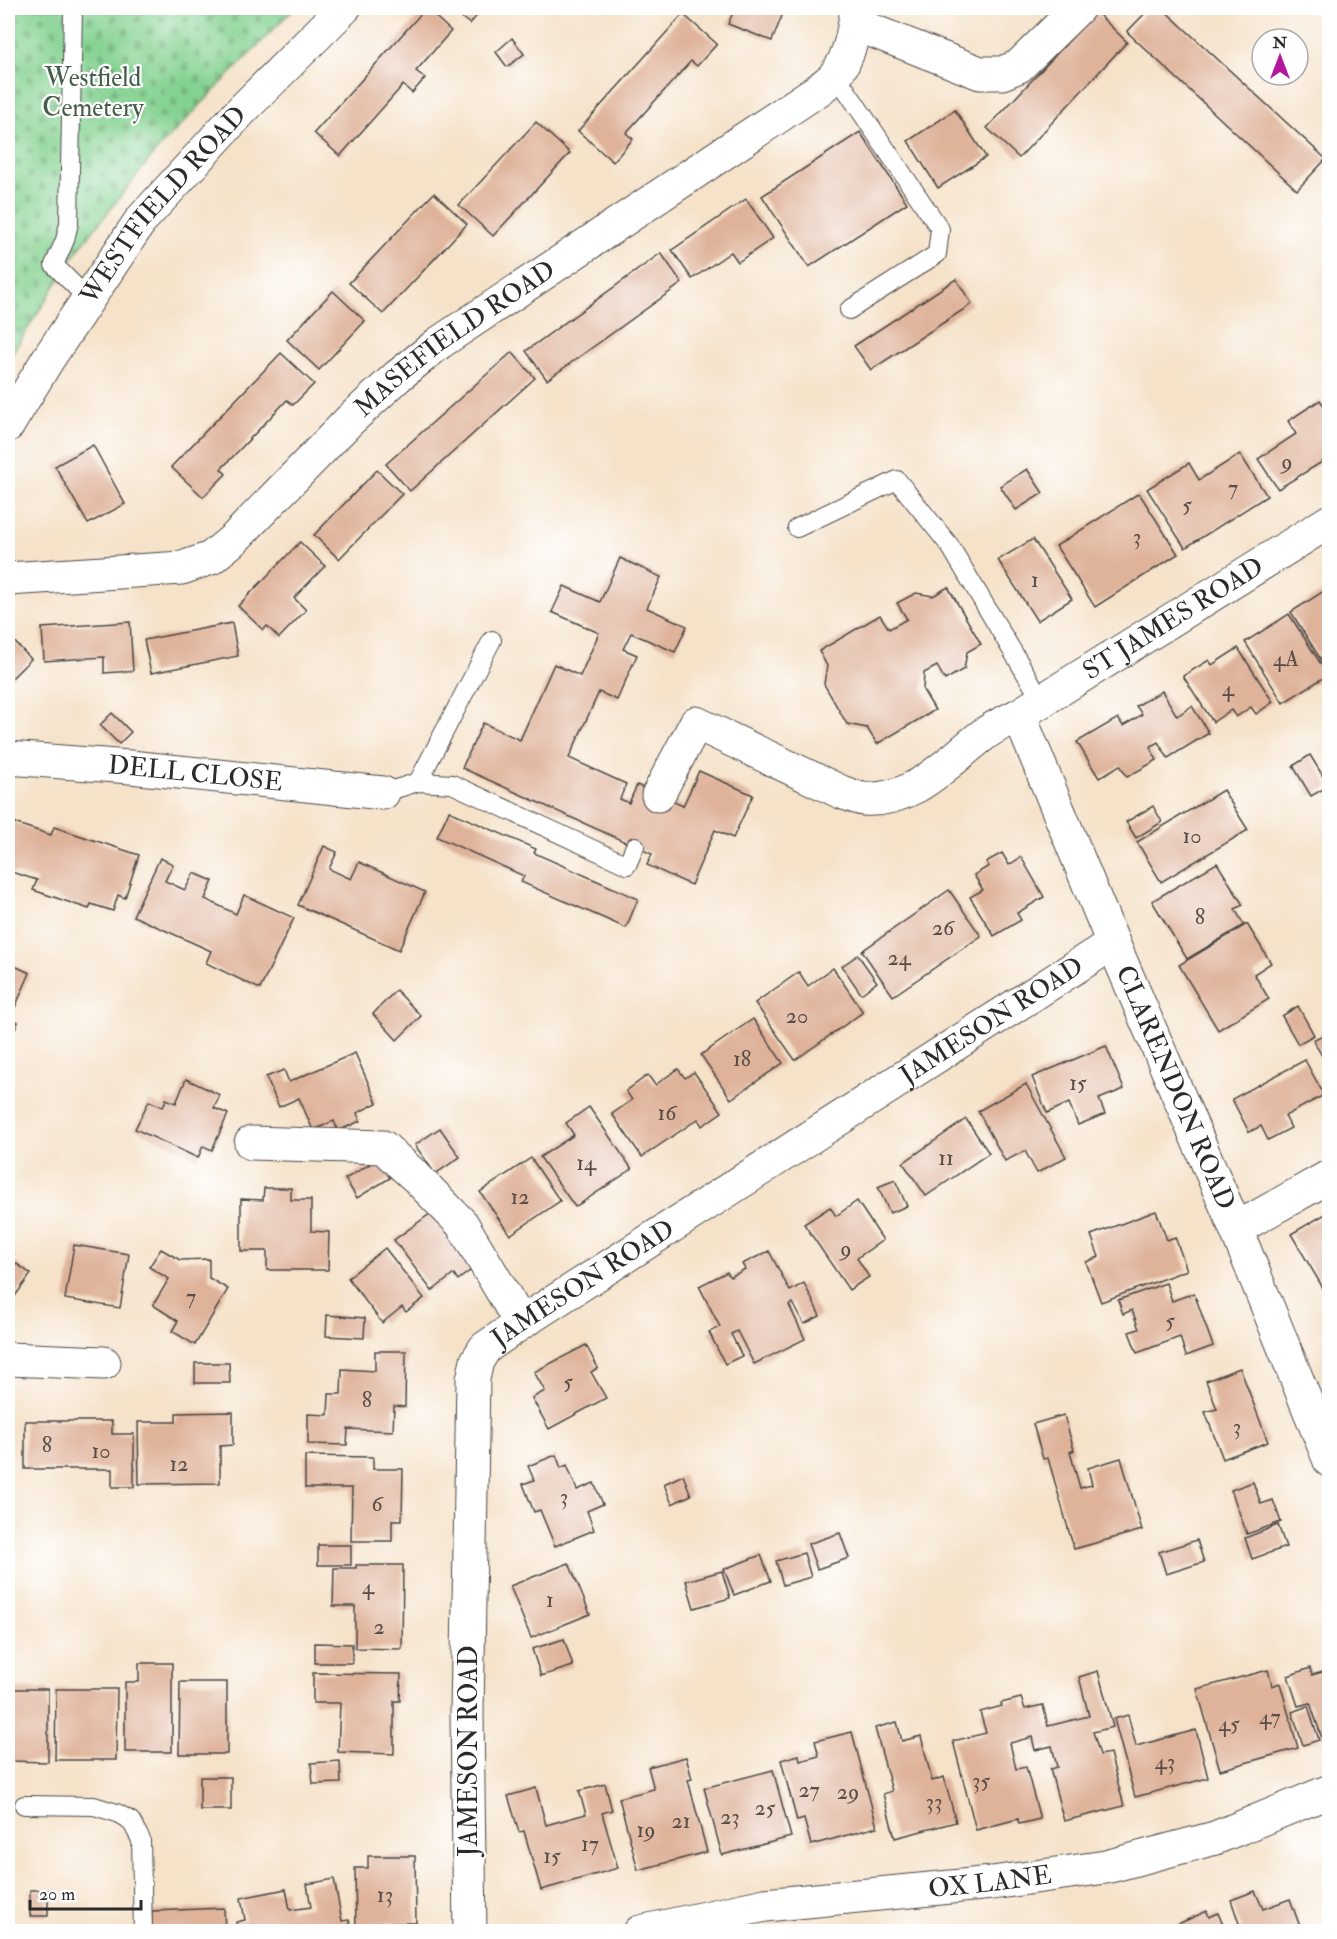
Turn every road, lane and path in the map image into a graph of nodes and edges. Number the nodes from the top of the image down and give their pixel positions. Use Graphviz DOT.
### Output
graph roads {
  1 [pos="73,8"];
  2 [pos="344,8"];
  3 [pos="1078,8"];
  4 [pos="856,16"];
  5 [pos="836,75"];
  6 [pos="88,298"];
  7 [pos="849,310"];
  8 [pos="8,424"];
  9 [pos="1329,521"];
  10 [pos="797,528"];
  11 [pos="8,579"];
  12 [pos="492,640"];
  13 [pos="1030,708"];
  14 [pos="8,758"];
  15 [pos="418,782"];
  16 [pos="383,793"];
  17 [pos="658,795"];
  18 [pos="635,846"];
  19 [pos="1113,943"];
  20 [pos="251,1143"];
  21 [pos="1329,1176"];
  22 [pos="1236,1229"];
  23 [pos="521,1323"];
  24 [pos="8,1359"];
  25 [pos="104,1363"];
  26 [pos="1329,1461"];
  27 [pos="1329,1791"];
  28 [pos="24,1805"];
  29 [pos="143,1932"];
  30 [pos="470,1932"];
  31 [pos="639,1932"];
  1 -- 6 [label="lane"];
  2 -- 6 [label="street, WESTFIELD ROAD"];
  3 -- 4 [label="street"];
  4 -- 5 [label="street, MASEFIELD ROAD"];
  5 -- 7 [label="lane"];
  5 -- 11 [label="street, MASEFIELD ROAD"];
  6 -- 8 [label="street, WESTFIELD ROAD"];
  9 -- 13 [label="street, ST JAMES ROAD"];
  10 -- 13 [label="lane"];
  12 -- 15 [label="lane"];
  13 -- 17 [label="street, ST JAMES ROAD"];
  13 -- 19 [label="street, CLARENDON ROAD"];
  14 -- 16 [label="street, DELL CLOSE"];
  15 -- 16 [label="lane"];
  15 -- 18 [label="lane"];
  19 -- 22 [label="street, CLARENDON ROAD"];
  19 -- 23 [label="street, JAMESON ROAD"];
  20 -- 23 [label="street"];
  21 -- 22 [label="street"];
  22 -- 26 [label="street, CLARENDON ROAD"];
  23 -- 30 [label="street, JAMESON ROAD"];
  24 -- 25 [label="street"];
  27 -- 31 [label="street, OX LANE"];
  28 -- 29 [label="lane"];
}
